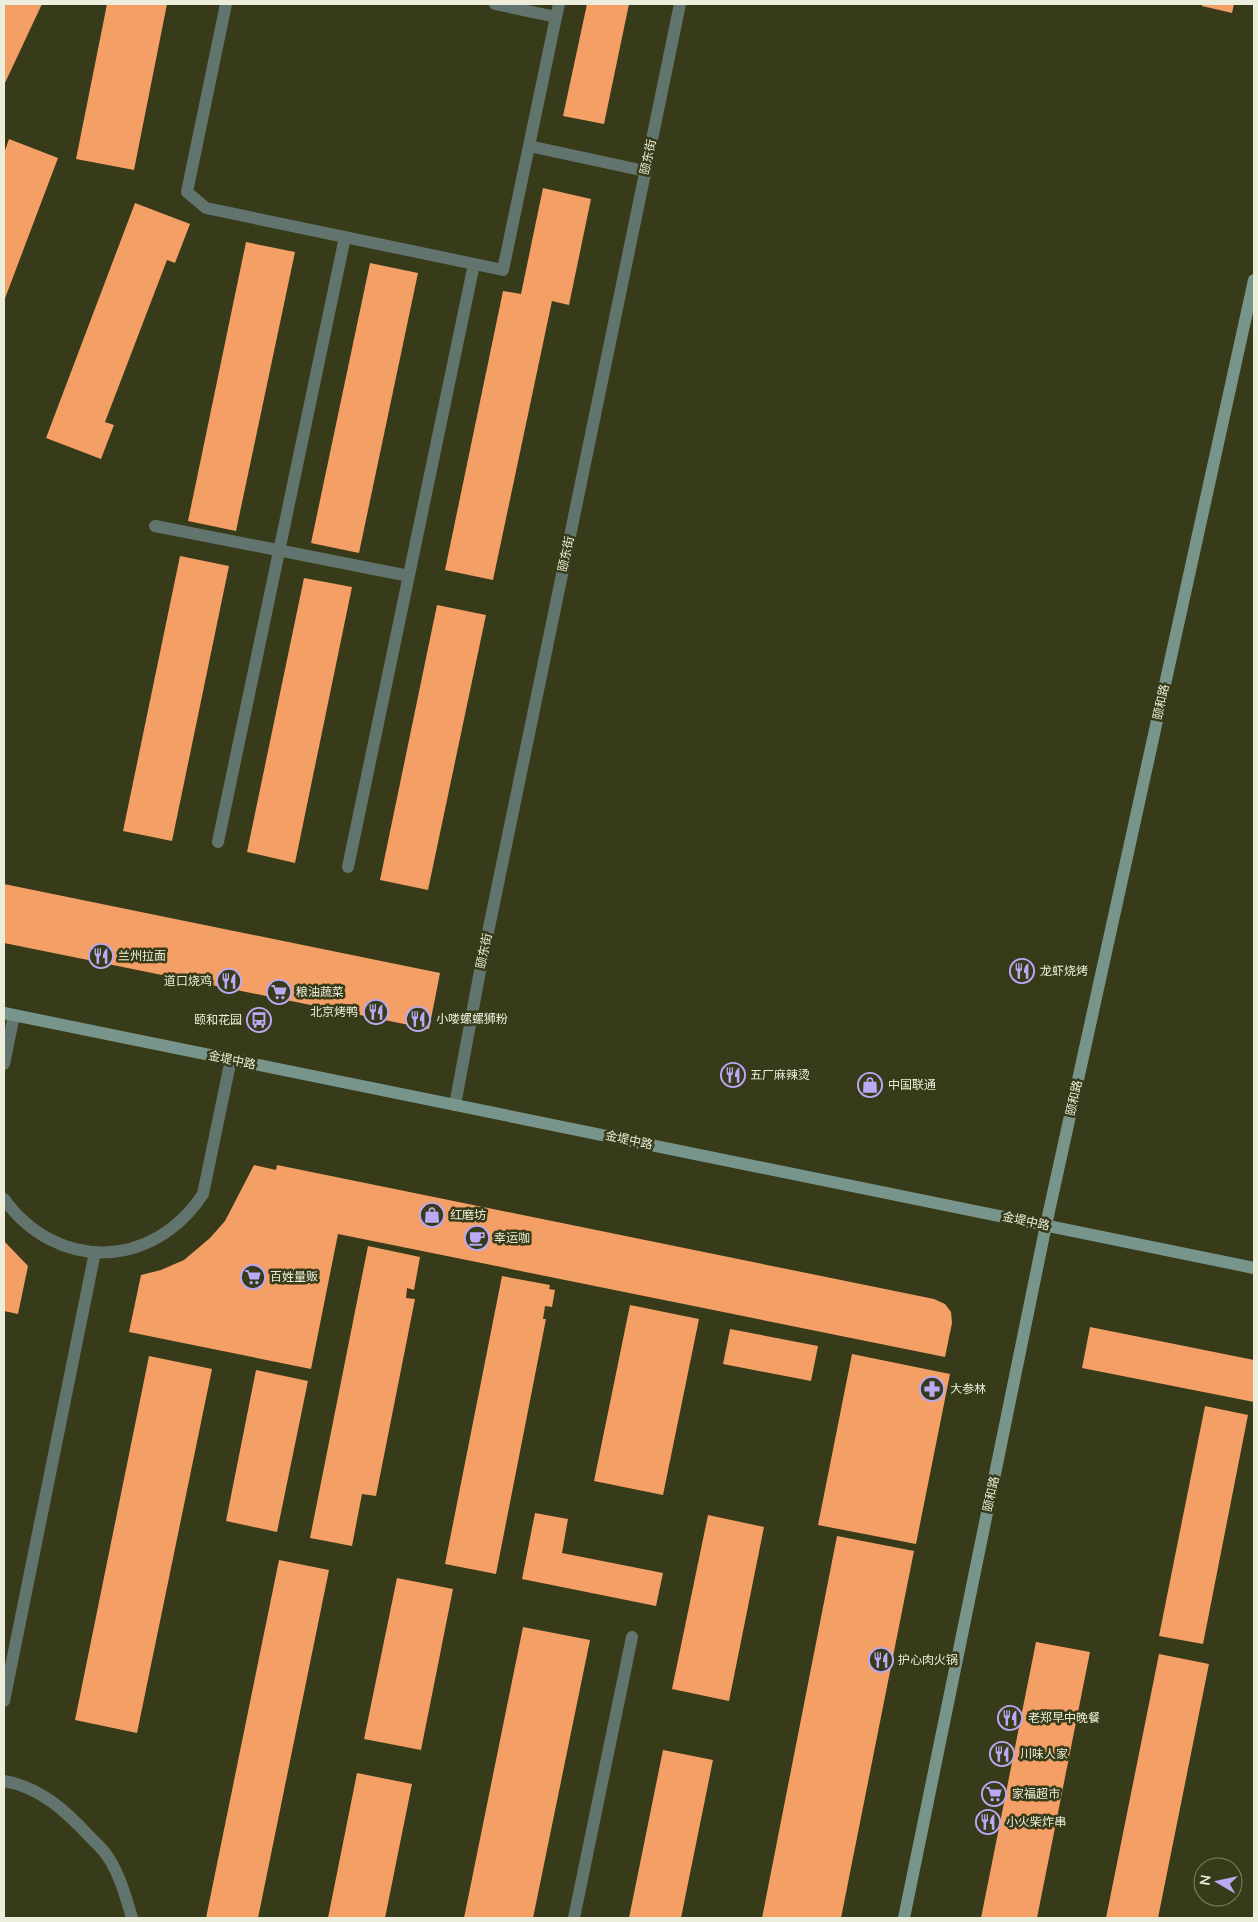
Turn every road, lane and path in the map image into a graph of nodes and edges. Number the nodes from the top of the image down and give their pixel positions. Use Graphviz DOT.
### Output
graph roads {
  1 [pos="226,4"];
  2 [pos="495,4"];
  3 [pos="680,4"];
  4 [pos="558,10"];
  5 [pos="529,146"];
  6 [pos="645,171"];
  7 [pos="345,236"];
  8 [pos="474,264"];
  9 [pos="1254,280"];
  10 [pos="156,526"];
  11 [pos="279,550"];
  12 [pos="409,576"];
  13 [pos="218,842"];
  14 [pos="348,867"];
  15 [pos="9,1014"];
  16 [pos="231,1059"];
  17 [pos="4,1064"];
  18 [pos="455,1105"];
  19 [pos="4,1198"];
  20 [pos="1046,1225"];
  21 [pos="95,1252"];
  22 [pos="1254,1268"];
  23 [pos="632,1637"];
  24 [pos="4,1701"];
  25 [pos="4,1781"];
  26 [pos="132,1918"];
  27 [pos="574,1918"];
  28 [pos="904,1918"];
  1 -- 7 [label="street"];
  2 -- 4 [label="street"];
  3 -- 6 [label="street, 颐东街"];
  4 -- 5 [label="street"];
  5 -- 6 [label="street"];
  5 -- 8 [label="street"];
  6 -- 18 [label="street, 颐东街"];
  7 -- 8 [label="street"];
  7 -- 11 [label="street"];
  8 -- 12 [label="street"];
  9 -- 20 [label="street, 颐和路"];
  10 -- 11 [label="street"];
  11 -- 12 [label="street"];
  11 -- 13 [label="street"];
  12 -- 14 [label="street"];
  15 -- 16 [label="street, 金堤中路"];
  15 -- 17 [label="street"];
  16 -- 18 [label="street, 金堤中路"];
  16 -- 21 [label="street"];
  18 -- 20 [label="street, 金堤中路"];
  19 -- 21 [label="street"];
  20 -- 22 [label="street, 金堤中路"];
  20 -- 28 [label="street, 颐和路"];
  21 -- 24 [label="street"];
  23 -- 27 [label="street"];
  25 -- 26 [label="street"];
}
